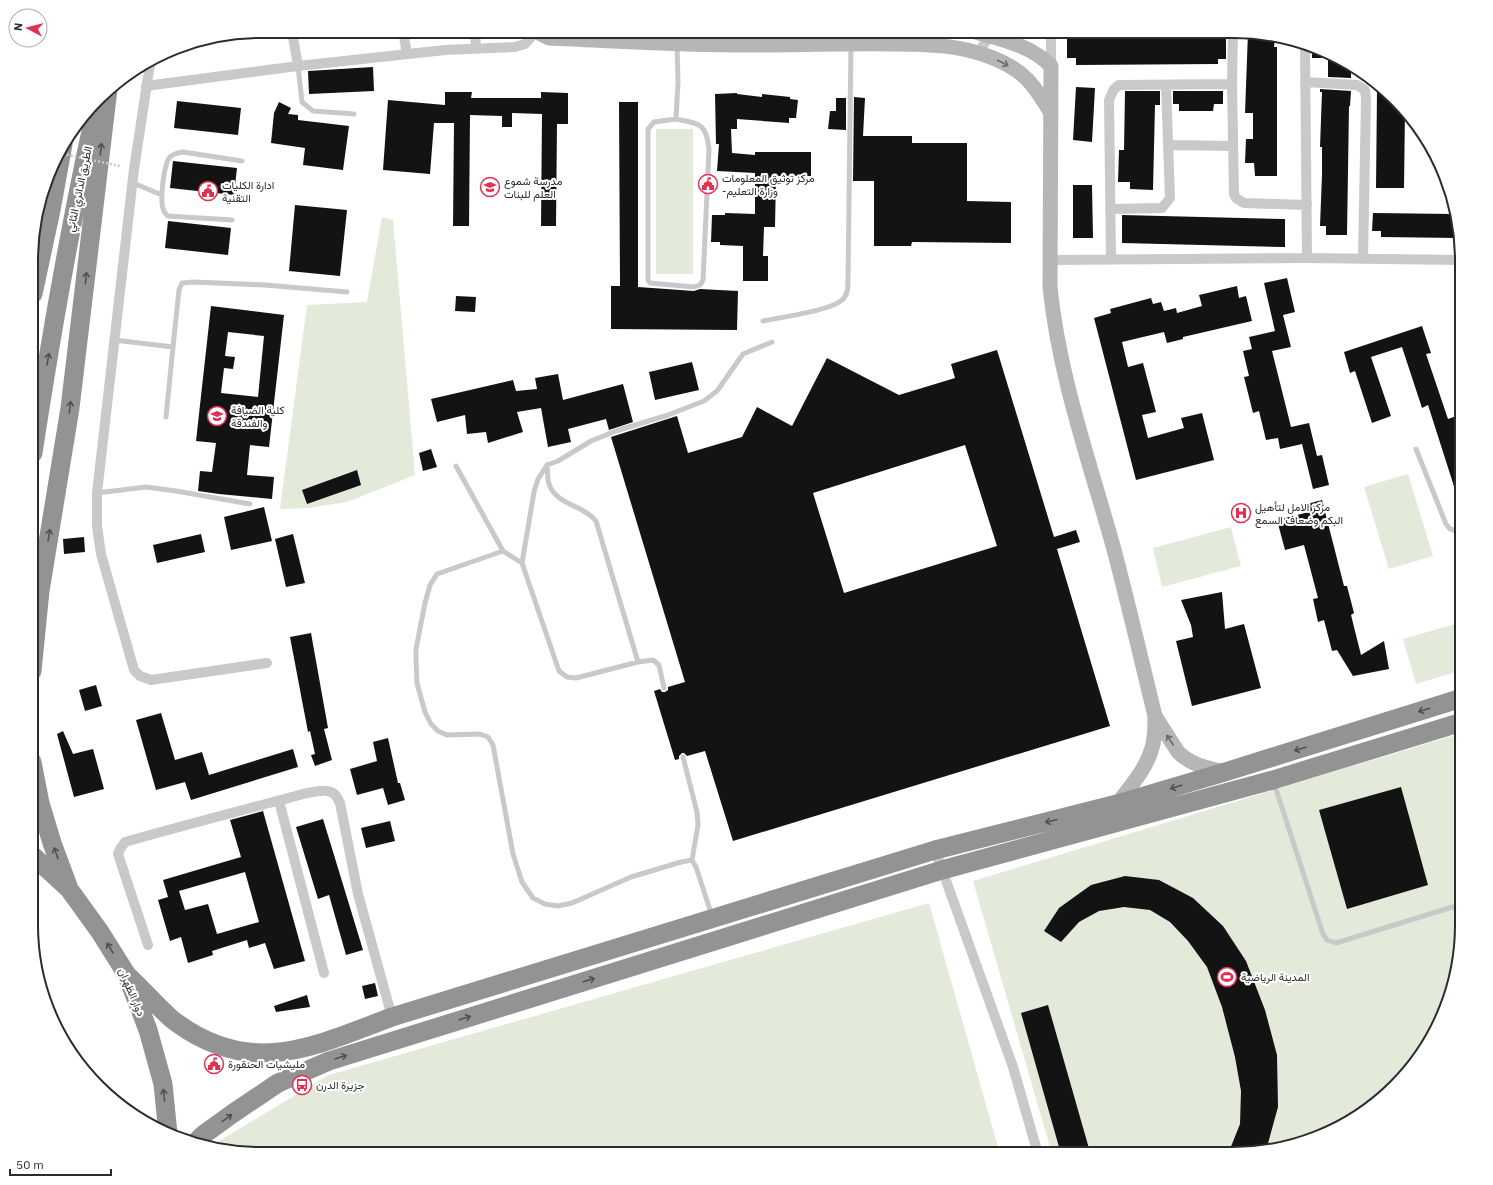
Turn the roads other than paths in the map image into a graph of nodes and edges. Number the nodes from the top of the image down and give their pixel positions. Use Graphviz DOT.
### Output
graph roads {
  1 [pos="293,38"];
  2 [pos="404,38"];
  3 [pos="475,38"];
  4 [pos="530,38"];
  5 [pos="549,38"];
  6 [pos="989,38"];
  7 [pos="1002,38"];
  8 [pos="1051,38"];
  9 [pos="1233,38"];
  10 [pos="677,43"];
  11 [pos="851,44"];
  12 [pos="476,48"];
  13 [pos="1305,50"];
  14 [pos="978,53"];
  15 [pos="407,54"];
  16 [pos="298,66"];
  17 [pos="1052,66"];
  18 [pos="149,68"];
  19 [pos="1305,82"];
  20 [pos="1232,84"];
  21 [pos="1166,85"];
  22 [pos="146,86"];
  23 [pos="107,100"];
  24 [pos="96,111"];
  25 [pos="1051,112"];
  26 [pos="354,114"];
  27 [pos="676,119"];
  28 [pos="1169,145"];
  29 [pos="1233,146"];
  30 [pos="242,161"];
  31 [pos="59,165"];
  32 [pos="133,183"];
  33 [pos="162,195"];
  34 [pos="1307,204"];
  35 [pos="1110,209"];
  36 [pos="232,220"];
  37 [pos="1308,258"];
  38 [pos="1111,259"];
  39 [pos="1363,259"];
  40 [pos="1051,260"];
  41 [pos="1455,260"];
  42 [pos="38,266"];
  43 [pos="348,292"];
  44 [pos="763,321"];
  45 [pos="114,340"];
  46 [pos="772,342"];
  47 [pos="173,347"];
  48 [pos="166,417"];
  49 [pos="38,418"];
  50 [pos="1416,449"];
  51 [pos="547,465"];
  52 [pos="456,466"];
  53 [pos="97,493"];
  54 [pos="250,504"];
  55 [pos="1455,530"];
  56 [pos="503,551"];
  57 [pos="522,563"];
  58 [pos="38,611"];
  59 [pos="638,662"];
  60 [pos="267,663"];
  61 [pos="664,688"];
  62 [pos="1455,700"];
  63 [pos="1155,716"];
  64 [pos="1455,724"];
  65 [pos="683,757"];
  66 [pos="1225,772"];
  67 [pos="1273,780"];
  68 [pos="38,793"];
  69 [pos="279,801"];
  70 [pos="1117,804"];
  71 [pos="935,850"];
  72 [pos="692,860"];
  73 [pos="38,861"];
  74 [pos="942,870"];
  75 [pos="69,890"];
  76 [pos="1455,906"];
  77 [pos="712,918"];
  78 [pos="148,945"];
  79 [pos="324,973"];
  80 [pos="127,974"];
  81 [pos="392,1017"];
  82 [pos="167,1126"];
  83 [pos="200,1138"];
  84 [pos="1036,1147"];
  1 -- 16 [label="street"];
  2 -- 15 [label="street"];
  3 -- 12 [label="street"];
  4 -- 12 [label="street"];
  5 -- 10 [label="street"];
  6 -- 14 [label="street"];
  7 -- 17 [label="street"];
  8 -- 17 [label="street"];
  9 -- 20 [label="street"];
  10 -- 11 [label="street"];
  10 -- 27 [label="lane"];
  11 -- 14 [label="street"];
  11 -- 44 [label="lane"];
  12 -- 15 [label="street"];
  13 -- 19 [label="street"];
  14 -- 25 [label="street, one-way"];
  15 -- 16 [label="street"];
  16 -- 22 [label="street"];
  16 -- 26 [label="lane"];
  17 -- 25 [label="street"];
  18 -- 22 [label="street"];
  19 -- 34 [label="street"];
  19 -- 39 [label="street"];
  20 -- 21 [label="street"];
  20 -- 29 [label="street"];
  21 -- 28 [label="street"];
  21 -- 35 [label="street"];
  22 -- 32 [label="street"];
  58 -- 23 [label="highway, one-way"];
  49 -- 24 [label="highway, الطريق الدائري الثاني, one-way"];
  25 -- 40 [label="street"];
  27 -- 27 [label="lane"];
  28 -- 29 [label="street"];
  28 -- 35 [label="street"];
  29 -- 34 [label="street"];
  30 -- 33 [label="lane"];
  31 -- 42 [label="highway"];
  32 -- 33 [label="lane"];
  32 -- 45 [label="street"];
  33 -- 36 [label="lane"];
  34 -- 37 [label="street"];
  35 -- 38 [label="street"];
  37 -- 38 [label="street"];
  37 -- 39 [label="street"];
  38 -- 40 [label="street"];
  39 -- 41 [label="street"];
  40 -- 63 [label="street"];
  43 -- 47 [label="lane"];
  45 -- 47 [label="lane"];
  45 -- 53 [label="street"];
  46 -- 51 [label="lane"];
  47 -- 48 [label="lane"];
  50 -- 55 [label="lane"];
  51 -- 57 [label="lane"];
  51 -- 59 [label="lane"];
  52 -- 56 [label="lane"];
  53 -- 54 [label="lane"];
  53 -- 60 [label="street"];
  56 -- 57 [label="lane"];
  56 -- 72 [label="lane"];
  57 -- 59 [label="lane"];
  59 -- 61 [label="lane"];
  62 -- 66 [label="highway, one-way"];
  66 -- 63 [label="street, one-way"];
  63 -- 70 [label="street"];
  64 -- 67 [label="highway"];
  65 -- 72 [label="lane"];
  66 -- 70 [label="highway, one-way"];
  67 -- 74 [label="highway"];
  67 -- 76 [label="lane"];
  75 -- 68 [label="highway, one-way"];
  69 -- 78 [label="street"];
  69 -- 79 [label="street"];
  69 -- 81 [label="street"];
  70 -- 71 [label="highway, one-way"];
  71 -- 74 [label="street"];
  71 -- 77 [label="highway"];
  72 -- 77 [label="lane"];
  73 -- 75 [label="highway, دوار الظهران"];
  83 -- 74 [label="highway, one-way"];
  74 -- 84 [label="street"];
  80 -- 75 [label="highway, دوار الظهران, one-way"];
  77 -- 81 [label="highway"];
  80 -- 81 [label="highway"];
  82 -- 80 [label="highway, دوار الظهران, one-way"];
}
